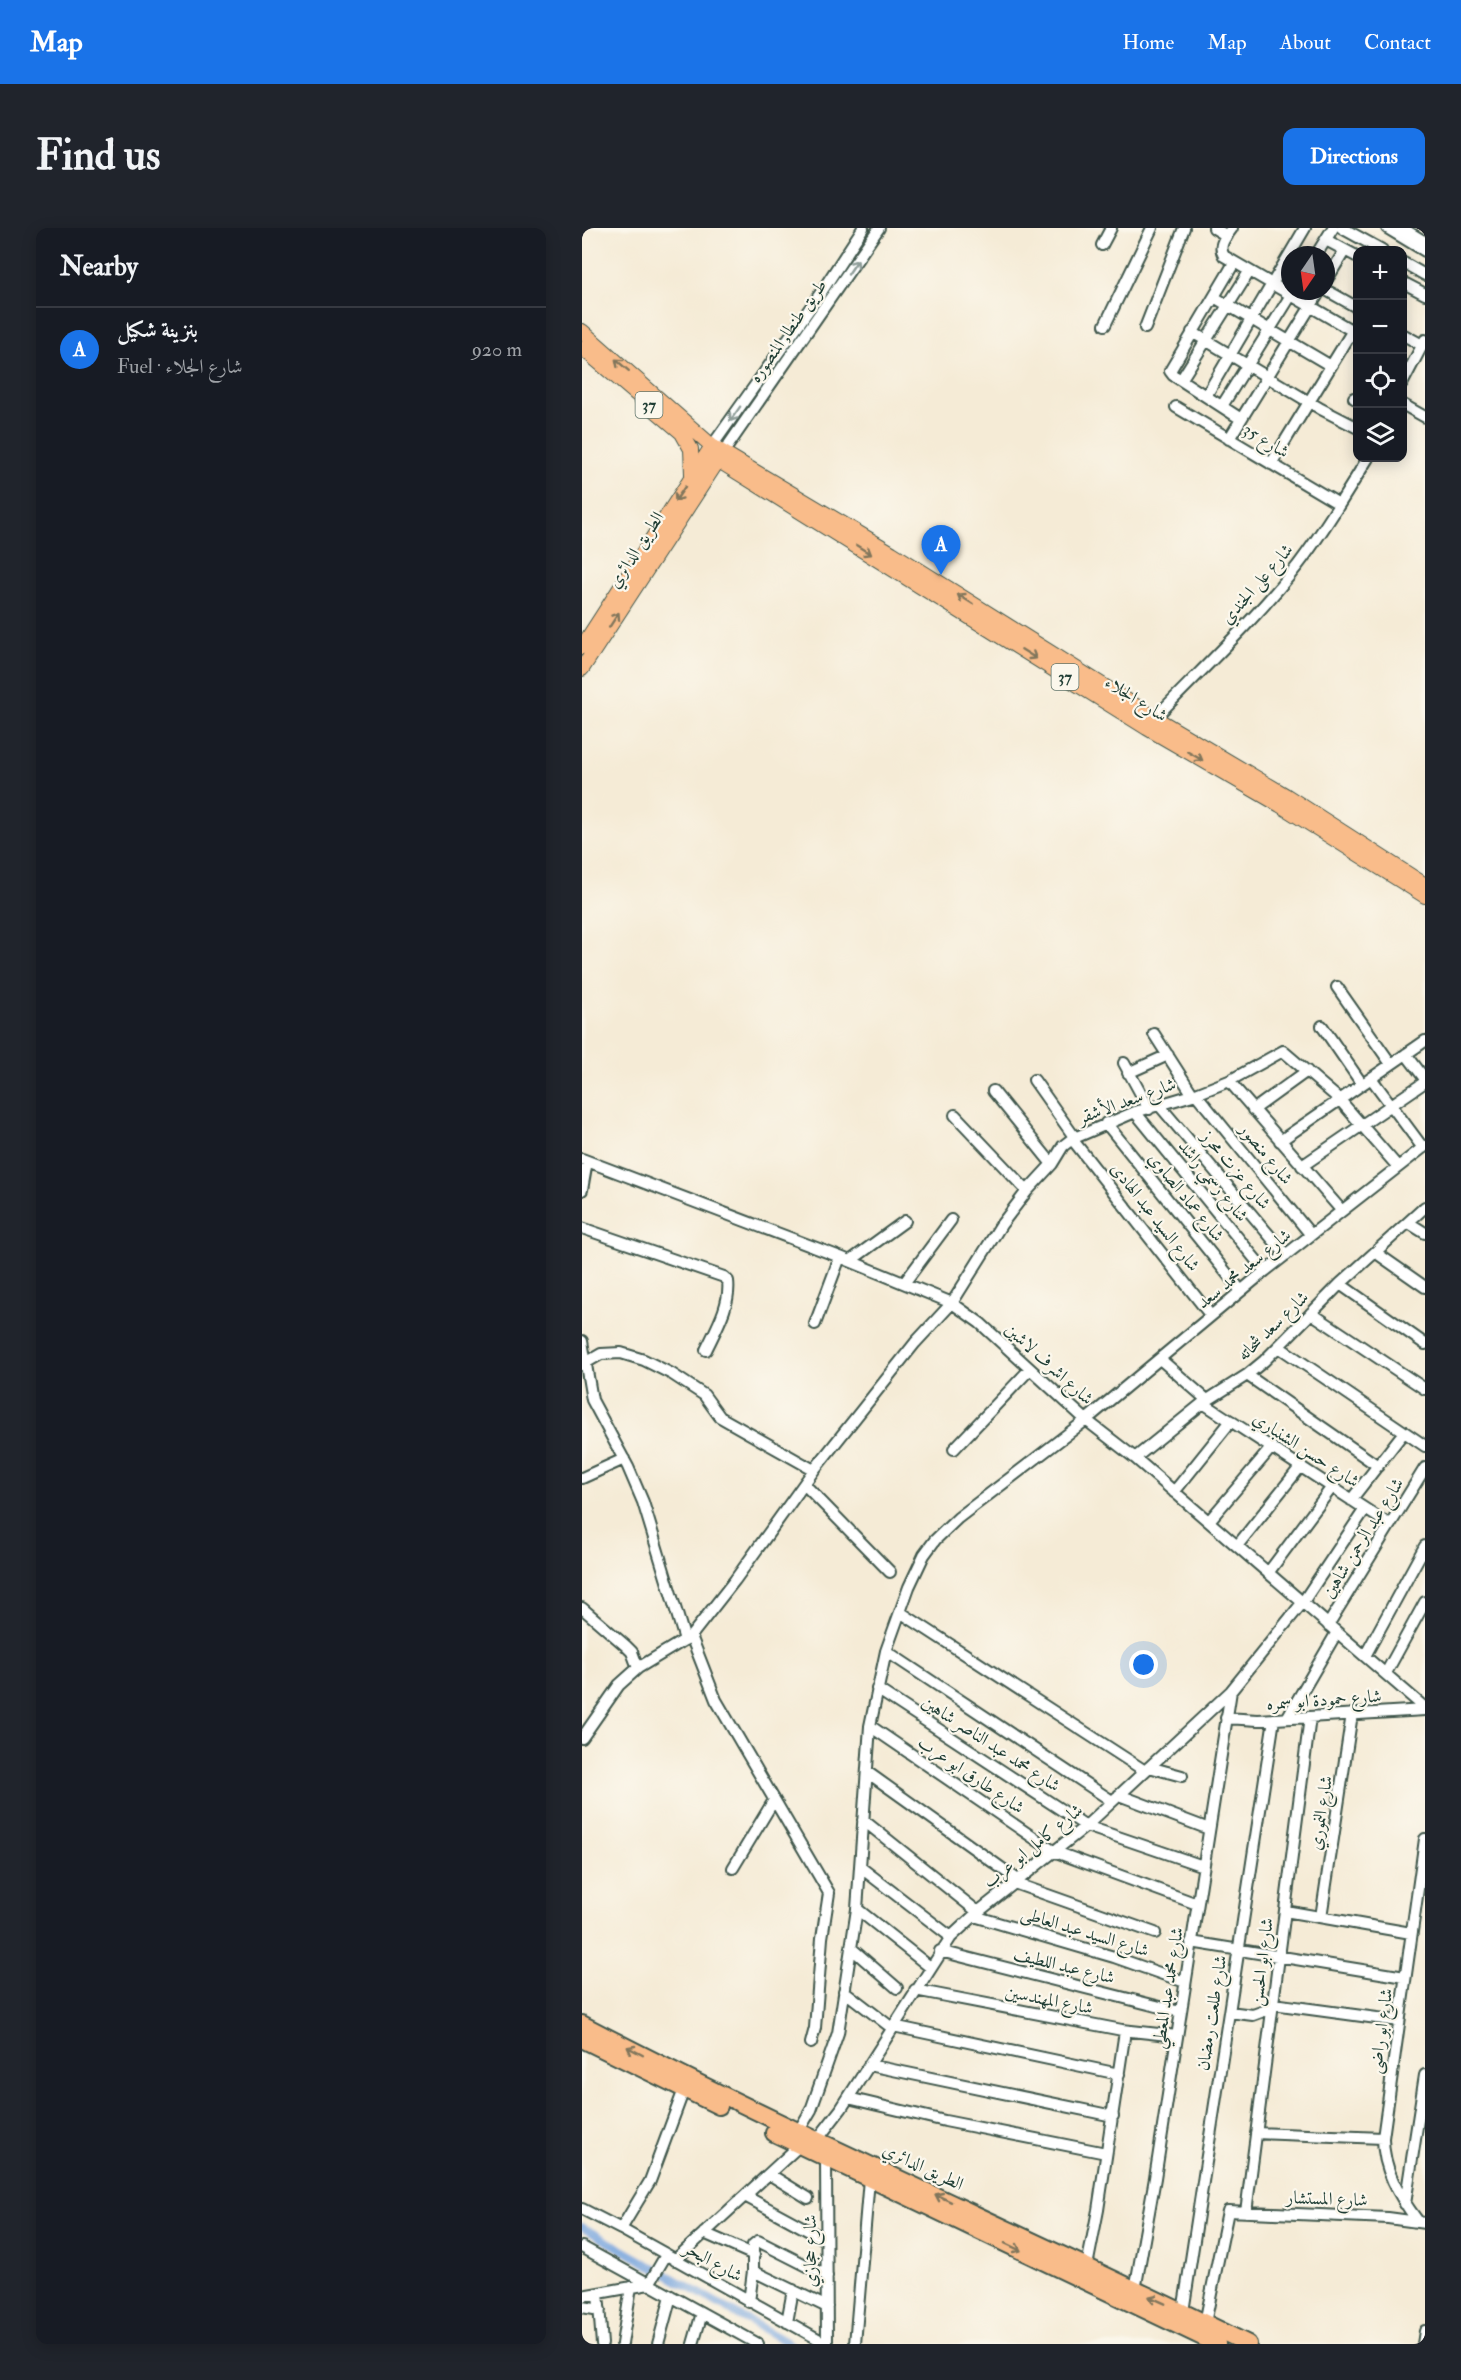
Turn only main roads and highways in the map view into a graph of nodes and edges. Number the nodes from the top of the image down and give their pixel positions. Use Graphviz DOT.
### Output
graph roads {
  1 [pos="582,332"];
  2 [pos="582,348"];
  3 [pos="715,453"];
  4 [pos="692,475"];
  5 [pos="889,558"];
  6 [pos="582,647"];
  7 [pos="582,669"];
  8 [pos="1382,863"];
  9 [pos="1425,885"];
  10 [pos="1425,896"];
  11 [pos="582,2024"];
  12 [pos="582,2039"];
  13 [pos="686,2084"];
  14 [pos="799,2139"];
  15 [pos="972,2220"];
  16 [pos="1217,2344"];
  17 [pos="1248,2344"];
  3 -- 1 [label="main road, 37, one-way"];
  2 -- 4 [label="main road, 37"];
  3 -- 4 [label="main road, الطريق الدائري"];
  3 -- 5 [label="main road, شارع الجلاء / 37"];
  7 -- 3 [label="main road, الطريق الدائري, one-way"];
  4 -- 6 [label="main road, الطريق الدائري, one-way"];
  8 -- 5 [label="main road, شارع الجلاء / 37, one-way"];
  5 -- 8 [label="main road, شارع الجلاء / 37, one-way"];
  8 -- 9 [label="main road, شارع الجلاء / 37"];
  8 -- 10 [label="main road, شارع الجلاء / 37"];
  13 -- 11 [label="highway, الطريق الدائري, one-way"];
  12 -- 13 [label="highway, الطريق الدائري"];
  13 -- 14 [label="highway, الطريق الدائري"];
  14 -- 15 [label="highway, الطريق الدائري"];
  15 -- 14 [label="highway, الطريق الدائري, one-way"];
  15 -- 16 [label="highway, الطريق الدائري, one-way"];
  17 -- 15 [label="highway, الطريق الدائري, one-way"];
}
